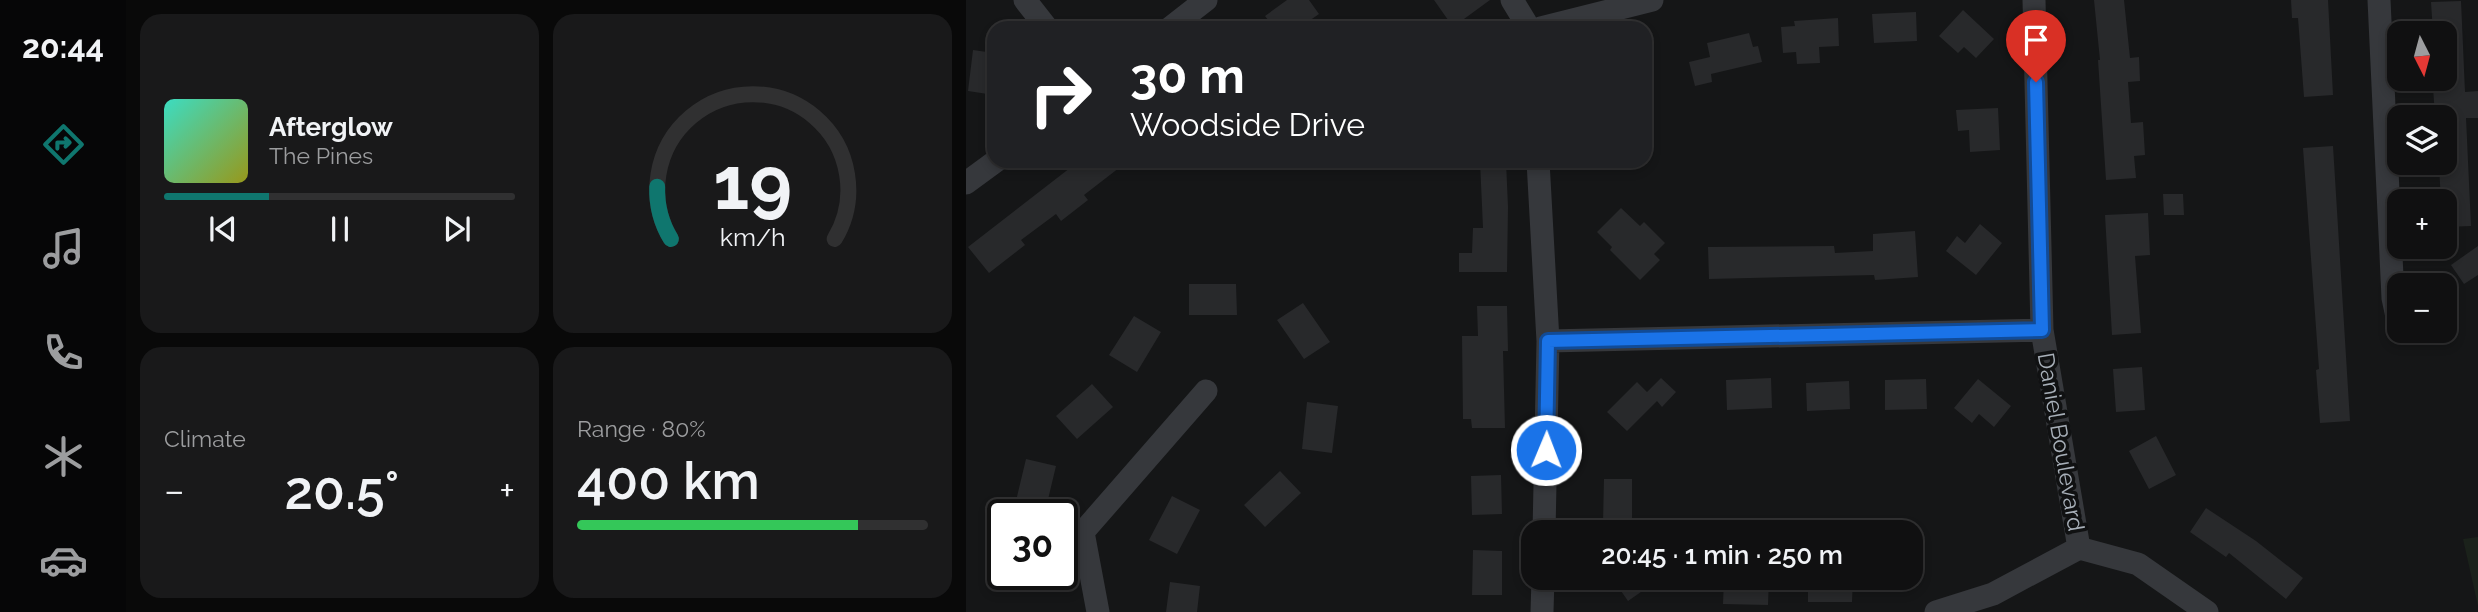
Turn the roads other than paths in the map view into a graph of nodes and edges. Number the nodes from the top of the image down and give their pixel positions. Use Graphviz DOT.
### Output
graph roads {
  1 [pos="1025,0"];
  2 [pos="1206,0"];
  3 [pos="1512,0"];
  4 [pos="1652,0"];
  5 [pos="2034,0"];
  6 [pos="2379,0"];
  7 [pos="1042,21"];
  8 [pos="1179,21"];
  9 [pos="1524,21"];
  10 [pos="1569,21"];
  11 [pos="987,168"];
  12 [pos="1538,168"];
  13 [pos="966,183"];
  14 [pos="2392,273"];
  15 [pos="2042,330"];
  16 [pos="1548,341"];
  17 [pos="1206,391"];
  18 [pos="1544,520"];
  19 [pos="2079,548"];
  20 [pos="1543,590"];
  21 [pos="1098,612"];
  22 [pos="1542,612"];
  23 [pos="1936,612"];
  24 [pos="2207,612"];
  1 -- 7 [label="street"];
  2 -- 8 [label="street"];
  3 -- 9 [label="street"];
  4 -- 10 [label="street"];
  5 -- 15 [label="street, Daniel Boulevard"];
  6 -- 14 [label="street"];
  11 -- 13 [label="street"];
  12 -- 16 [label="street"];
  15 -- 16 [label="street"];
  15 -- 19 [label="street, Daniel Boulevard"];
  16 -- 18 [label="street"];
  17 -- 21 [label="street"];
  19 -- 23 [label="street"];
  19 -- 24 [label="street"];
  20 -- 22 [label="street"];
}
